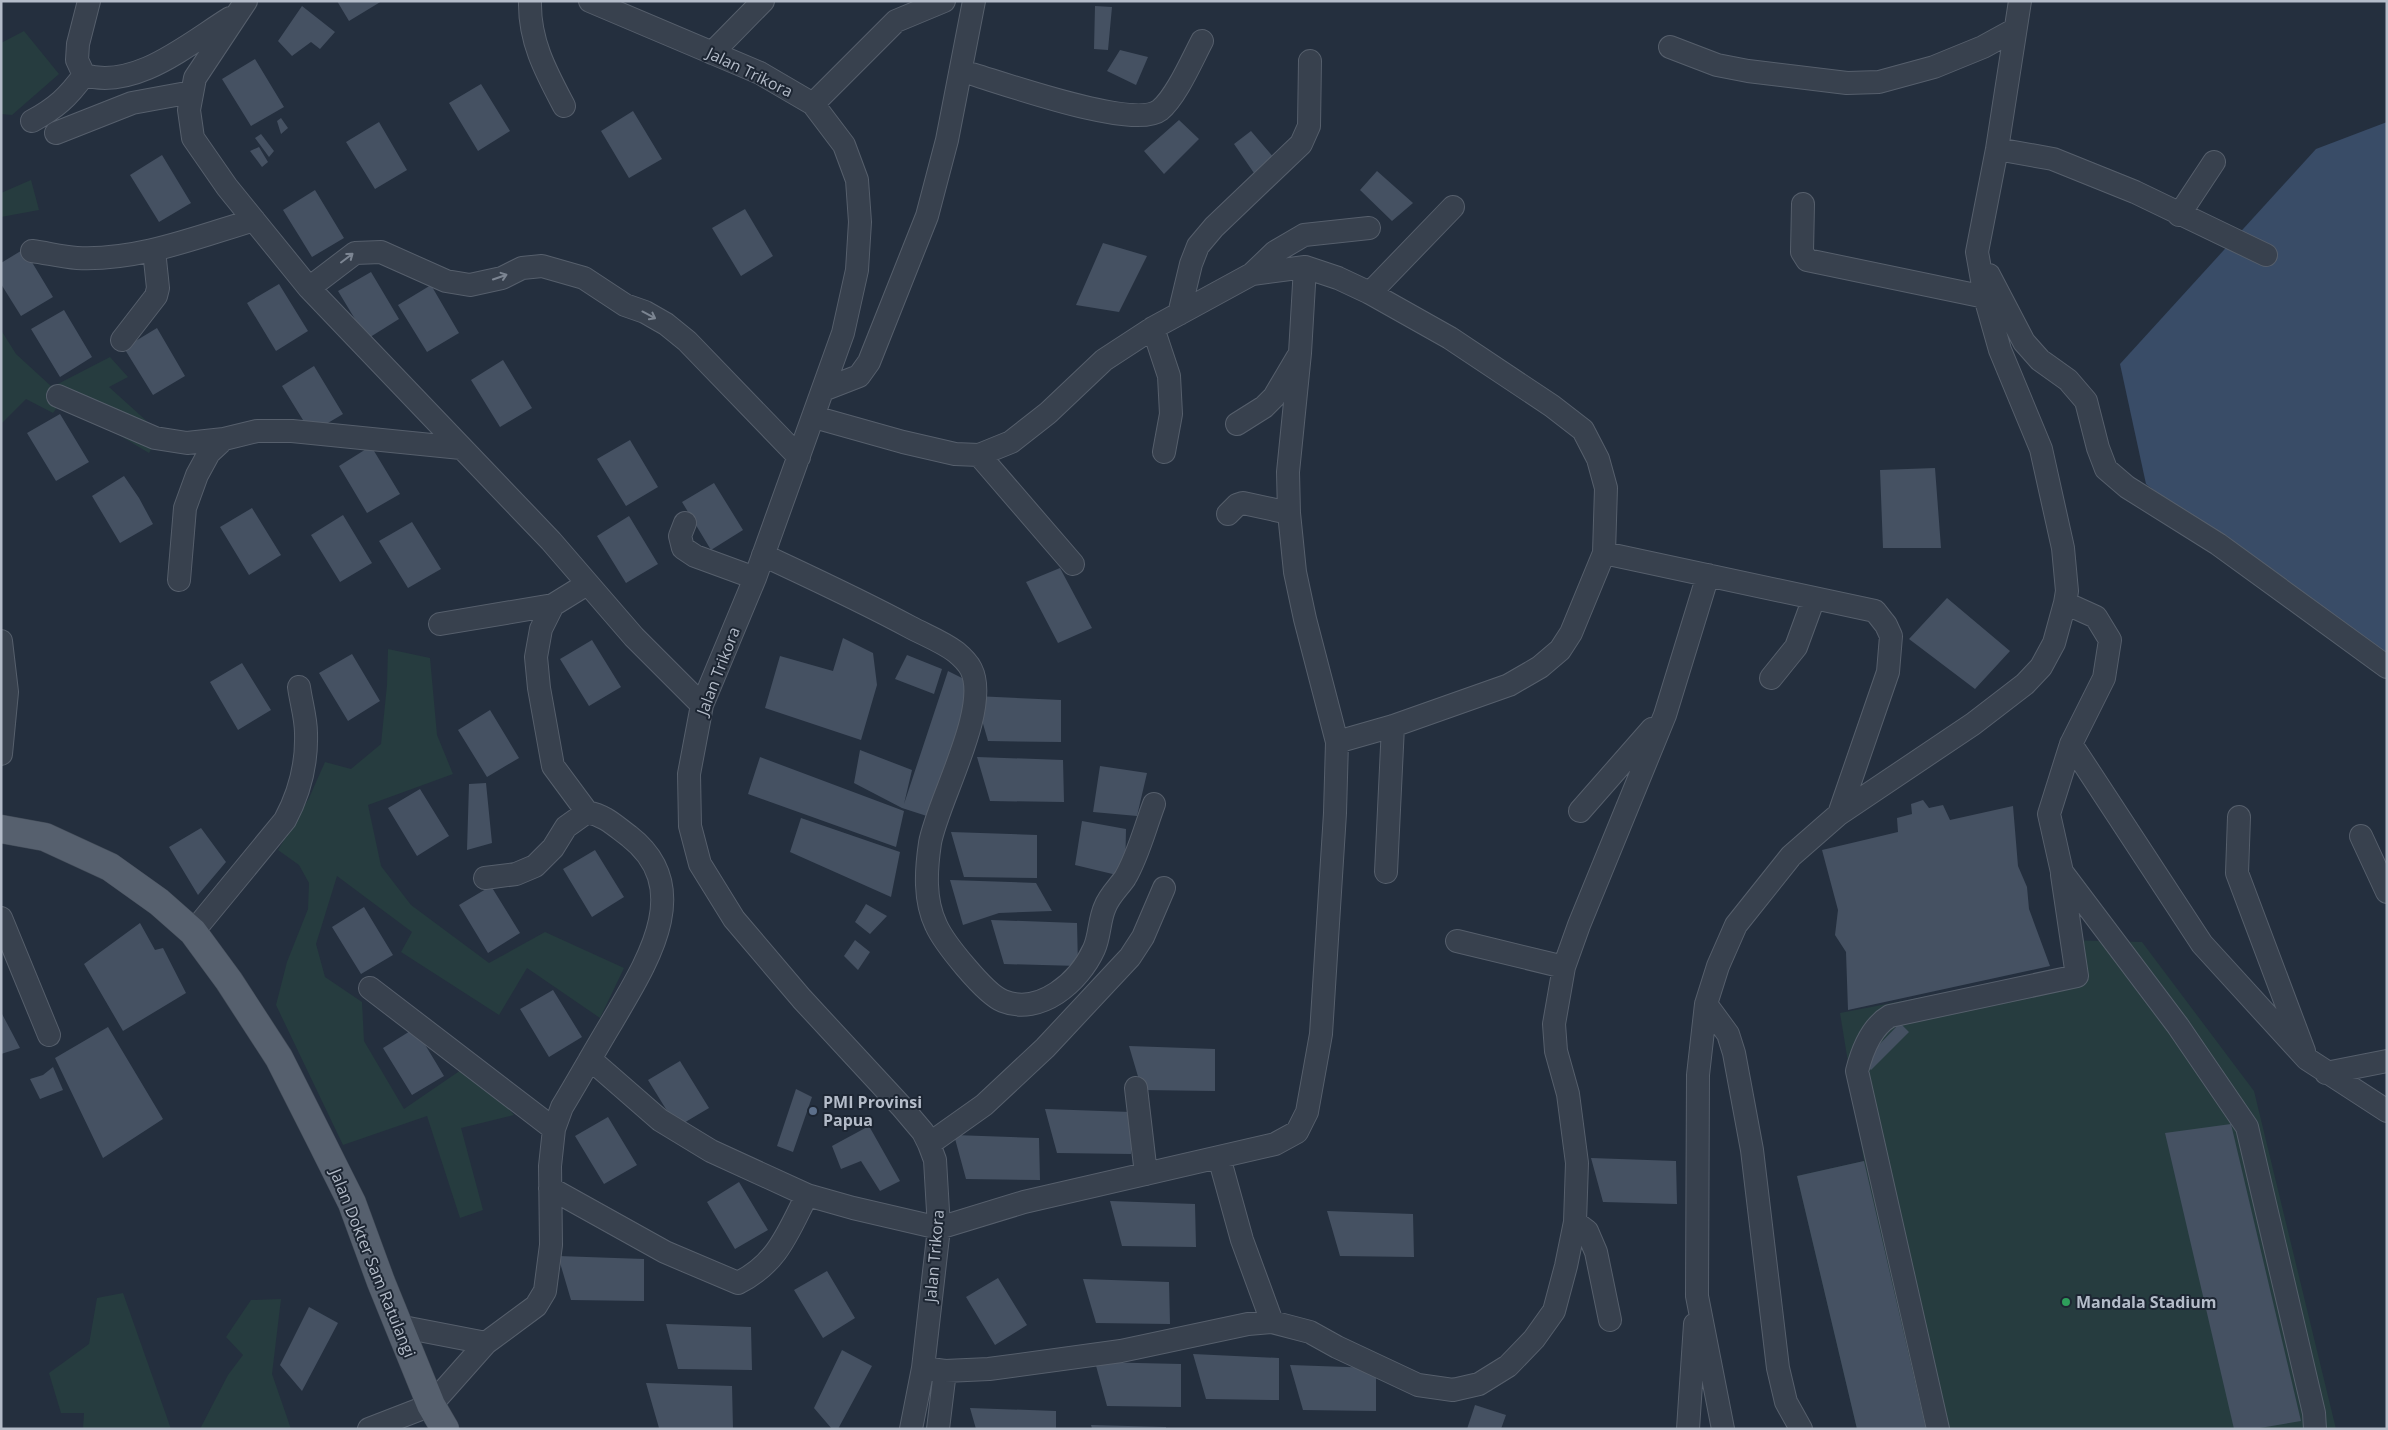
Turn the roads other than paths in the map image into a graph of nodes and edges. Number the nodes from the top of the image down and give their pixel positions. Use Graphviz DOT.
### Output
graph roads {
  1 [pos="89,1"];
  2 [pos="530,1"];
  3 [pos="590,1"];
  4 [pos="763,1"];
  5 [pos="944,1"];
  6 [pos="974,1"];
  7 [pos="2020,1"];
  8 [pos="241,8"];
  9 [pos="2014,30"];
  10 [pos="1202,42"];
  11 [pos="1670,47"];
  12 [pos="712,53"];
  13 [pos="1310,61"];
  14 [pos="962,71"];
  15 [pos="84,75"];
  16 [pos="192,92"];
  17 [pos="813,104"];
  18 [pos="564,106"];
  19 [pos="32,121"];
  20 [pos="56,133"];
  21 [pos="1997,149"];
  22 [pos="2214,162"];
  23 [pos="1803,204"];
  24 [pos="1454,207"];
  25 [pos="2180,215"];
  26 [pos="254,220"];
  27 [pos="1369,228"];
  28 [pos="154,250"];
  29 [pos="32,251"];
  30 [pos="1977,252"];
  31 [pos="2266,255"];
  32 [pos="1305,267"];
  33 [pos="1252,274"];
  34 [pos="309,288"];
  35 [pos="1370,293"];
  36 [pos="1985,297"];
  37 [pos="1179,314"];
  38 [pos="1153,328"];
  39 [pos="122,340"];
  40 [pos="1300,353"];
  41 [pos="823,390"];
  42 [pos="58,396"];
  43 [pos="814,417"];
  44 [pos="1237,424"];
  45 [pos="224,439"];
  46 [pos="461,448"];
  47 [pos="1164,452"];
  48 [pos="979,455"];
  49 [pos="799,457"];
  50 [pos="1289,513"];
  51 [pos="1228,514"];
  52 [pos="685,524"];
  53 [pos="1604,553"];
  54 [pos="763,555"];
  55 [pos="1073,564"];
  56 [pos="1708,575"];
  57 [pos="755,578"];
  58 [pos="179,580"];
  59 [pos="587,584"];
  60 [pos="1814,598"];
  61 [pos="2065,603"];
  62 [pos="553,605"];
  63 [pos="440,624"];
  64 [pos="1,640"];
  65 [pos="2387,667"];
  66 [pos="1771,678"];
  67 [pos="299,687"];
  68 [pos="702,705"];
  69 [pos="1665,715"];
  70 [pos="1393,726"];
  71 [pos="1337,742"];
  72 [pos="2071,744"];
  73 [pos="1,754"];
  74 [pos="1154,804"];
  75 [pos="1580,811"];
  76 [pos="587,812"];
  77 [pos="1839,814"];
  78 [pos="2239,817"];
  79 [pos="1,829"];
  80 [pos="2361,836"];
  81 [pos="1386,872"];
  82 [pos="2062,872"];
  83 [pos="485,878"];
  84 [pos="1164,888"];
  85 [pos="2387,892"];
  86 [pos="1,918"];
  87 [pos="193,932"];
  88 [pos="1458,941"];
  89 [pos="1564,967"];
  90 [pos="370,988"];
  91 [pos="1706,1004"];
  92 [pos="49,1035"];
  93 [pos="590,1059"];
  94 [pos="2307,1059"];
  95 [pos="2387,1061"];
  96 [pos="2326,1073"];
  97 [pos="1136,1088"];
  98 [pos="2387,1111"];
  99 [pos="554,1129"];
  100 [pos="929,1144"];
  101 [pos="1219,1157"];
  102 [pos="1146,1174"];
  103 [pos="550,1188"];
  104 [pos="807,1195"];
  105 [pos="1575,1222"];
  106 [pos="940,1228"];
  107 [pos="1697,1296"];
  108 [pos="1610,1320"];
  109 [pos="1272,1322"];
  110 [pos="398,1326"];
  111 [pos="486,1343"];
  112 [pos="922,1368"];
  113 [pos="945,1371"];
  114 [pos="431,1405"];
  115 [pos="369,1429"];
  116 [pos="445,1429"];
  117 [pos="911,1429"];
  118 [pos="938,1429"];
  119 [pos="1688,1429"];
  120 [pos="1723,1429"];
  121 [pos="1801,1429"];
  122 [pos="1938,1429"];
  123 [pos="2315,1429"];
  1 -- 15 [label="street"];
  2 -- 18 [label="street"];
  3 -- 12 [label="street, Jalan Trikora"];
  4 -- 12 [label="street"];
  5 -- 17 [label="street"];
  6 -- 14 [label="street"];
  7 -- 9 [label="street"];
  8 -- 15 [label="street"];
  8 -- 16 [label="street"];
  9 -- 11 [label="street"];
  9 -- 21 [label="street"];
  10 -- 14 [label="street"];
  12 -- 17 [label="street, Jalan Trikora"];
  13 -- 37 [label="street"];
  14 -- 41 [label="street"];
  15 -- 19 [label="street"];
  16 -- 20 [label="street"];
  16 -- 26 [label="street"];
  17 -- 41 [label="street, Jalan Trikora"];
  21 -- 25 [label="street"];
  21 -- 30 [label="street"];
  22 -- 25 [label="street"];
  23 -- 36 [label="street"];
  24 -- 35 [label="street"];
  25 -- 31 [label="street"];
  26 -- 28 [label="street"];
  26 -- 34 [label="street"];
  27 -- 33 [label="street"];
  28 -- 29 [label="street"];
  28 -- 39 [label="street"];
  30 -- 36 [label="street"];
  30 -- 65 [label="street"];
  32 -- 33 [label="street"];
  32 -- 35 [label="street"];
  32 -- 40 [label="street"];
  33 -- 37 [label="street"];
  34 -- 46 [label="street"];
  34 -- 49 [label="street, one-way"];
  35 -- 53 [label="street"];
  36 -- 61 [label="street"];
  37 -- 38 [label="street"];
  38 -- 47 [label="street"];
  38 -- 48 [label="street"];
  40 -- 44 [label="street"];
  40 -- 50 [label="street"];
  41 -- 43 [label="street, Jalan Trikora"];
  42 -- 45 [label="street"];
  43 -- 48 [label="street"];
  43 -- 49 [label="street, Jalan Trikora"];
  45 -- 46 [label="street"];
  45 -- 58 [label="street"];
  46 -- 59 [label="street"];
  48 -- 55 [label="street"];
  49 -- 54 [label="street, Jalan Trikora"];
  50 -- 51 [label="street"];
  50 -- 71 [label="street"];
  52 -- 57 [label="street"];
  53 -- 56 [label="street"];
  53 -- 70 [label="street"];
  54 -- 57 [label="street, Jalan Trikora"];
  54 -- 74 [label="street"];
  56 -- 60 [label="street"];
  56 -- 69 [label="street"];
  57 -- 68 [label="street, Jalan Trikora"];
  59 -- 62 [label="street"];
  59 -- 68 [label="street"];
  60 -- 66 [label="street"];
  60 -- 77 [label="street"];
  61 -- 72 [label="street"];
  61 -- 77 [label="street"];
  62 -- 63 [label="street"];
  62 -- 76 [label="street"];
  64 -- 73 [label="street"];
  67 -- 87 [label="street"];
  68 -- 100 [label="street, Jalan Trikora"];
  69 -- 75 [label="street"];
  69 -- 89 [label="street"];
  70 -- 71 [label="street"];
  70 -- 81 [label="street"];
  71 -- 101 [label="street"];
  72 -- 82 [label="street"];
  72 -- 94 [label="street"];
  76 -- 83 [label="street"];
  76 -- 93 [label="street"];
  77 -- 91 [label="street"];
  78 -- 94 [label="street"];
  79 -- 87 [label="main road, Jalan Dokter Sam Ratulangi"];
  80 -- 85 [label="street"];
  82 -- 122 [label="street"];
  82 -- 123 [label="street"];
  84 -- 100 [label="street"];
  86 -- 92 [label="street"];
  87 -- 110 [label="main road, Jalan Dokter Sam Ratulangi"];
  88 -- 89 [label="street"];
  89 -- 105 [label="street"];
  90 -- 99 [label="street"];
  91 -- 107 [label="street"];
  91 -- 121 [label="street"];
  93 -- 99 [label="street"];
  93 -- 104 [label="street"];
  94 -- 96 [label="street"];
  95 -- 96 [label="street"];
  96 -- 98 [label="street"];
  97 -- 102 [label="street"];
  99 -- 103 [label="street"];
  100 -- 106 [label="street, Jalan Trikora"];
  101 -- 102 [label="street"];
  101 -- 109 [label="street"];
  102 -- 106 [label="street"];
  103 -- 104 [label="street"];
  103 -- 111 [label="street"];
  104 -- 106 [label="street"];
  105 -- 108 [label="street"];
  105 -- 109 [label="street"];
  106 -- 112 [label="street, Jalan Trikora"];
  107 -- 119 [label="street"];
  107 -- 120 [label="street"];
  109 -- 113 [label="street"];
  110 -- 111 [label="street"];
  110 -- 114 [label="main road, Jalan Dokter Sam Ratulangi"];
  111 -- 114 [label="street"];
  112 -- 113 [label="street"];
  112 -- 117 [label="street, Jalan Trikora"];
  113 -- 118 [label="street"];
  114 -- 115 [label="street"];
  114 -- 116 [label="main road, Jalan Dokter Sam Ratulangi"];
}
